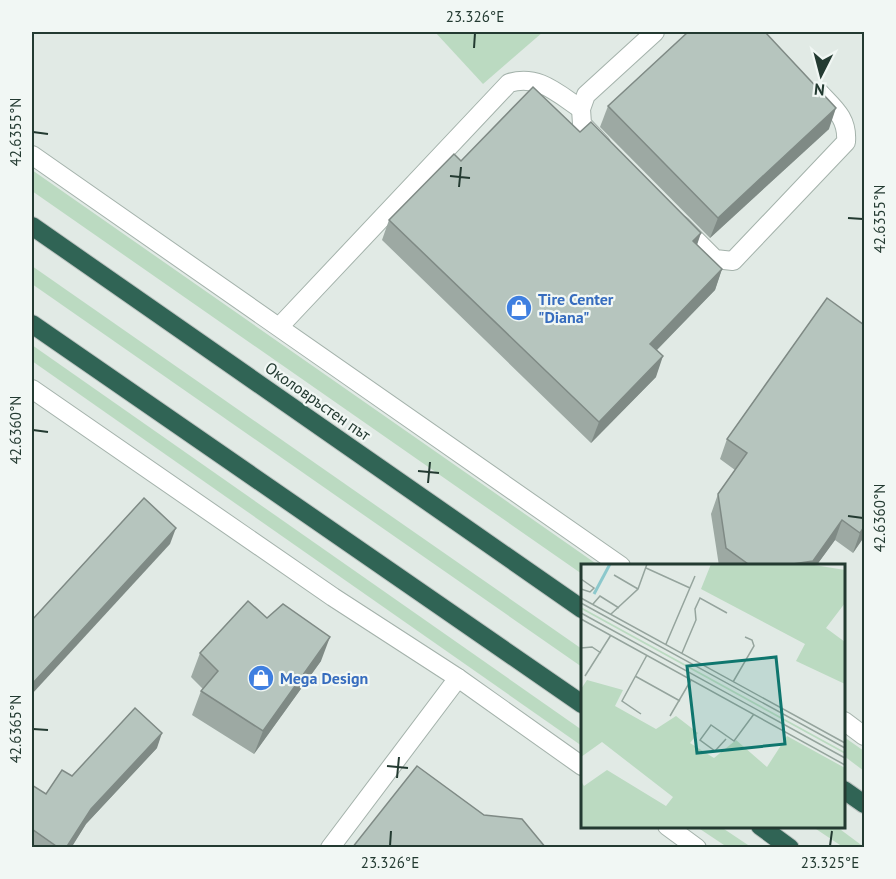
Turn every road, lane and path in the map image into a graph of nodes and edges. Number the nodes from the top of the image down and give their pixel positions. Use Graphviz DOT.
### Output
graph roads {
  1 [pos="655,32"];
  2 [pos="806,81"];
  3 [pos="581,109"];
  4 [pos="32,155"];
  5 [pos="615,158"];
  6 [pos="665,209"];
  7 [pos="32,226"];
  8 [pos="32,324"];
  9 [pos="279,326"];
  10 [pos="32,389"];
  11 [pos="618,564"];
  12 [pos="581,608"];
  13 [pos="458,678"];
  14 [pos="581,703"];
  15 [pos="845,722"];
  16 [pos="864,736"];
  17 [pos="581,765"];
  18 [pos="845,791"];
  19 [pos="864,804"];
  20 [pos="671,828"];
  21 [pos="763,828"];
  22 [pos="330,848"];
  23 [pos="697,848"];
  24 [pos="790,848"];
  1 -- 3 [label="street"];
  2 -- 6 [label="street"];
  3 -- 5 [label="street"];
  3 -- 9 [label="street"];
  4 -- 9 [label="street"];
  7 -- 12 [label="highway, Околовръстен път"];
  8 -- 14 [label="highway"];
  9 -- 11 [label="street"];
  10 -- 13 [label="street"];
  13 -- 17 [label="street"];
  13 -- 22 [label="street"];
  15 -- 16 [label="street"];
  18 -- 19 [label="highway"];
  20 -- 23 [label="street"];
  21 -- 24 [label="highway"];
}
